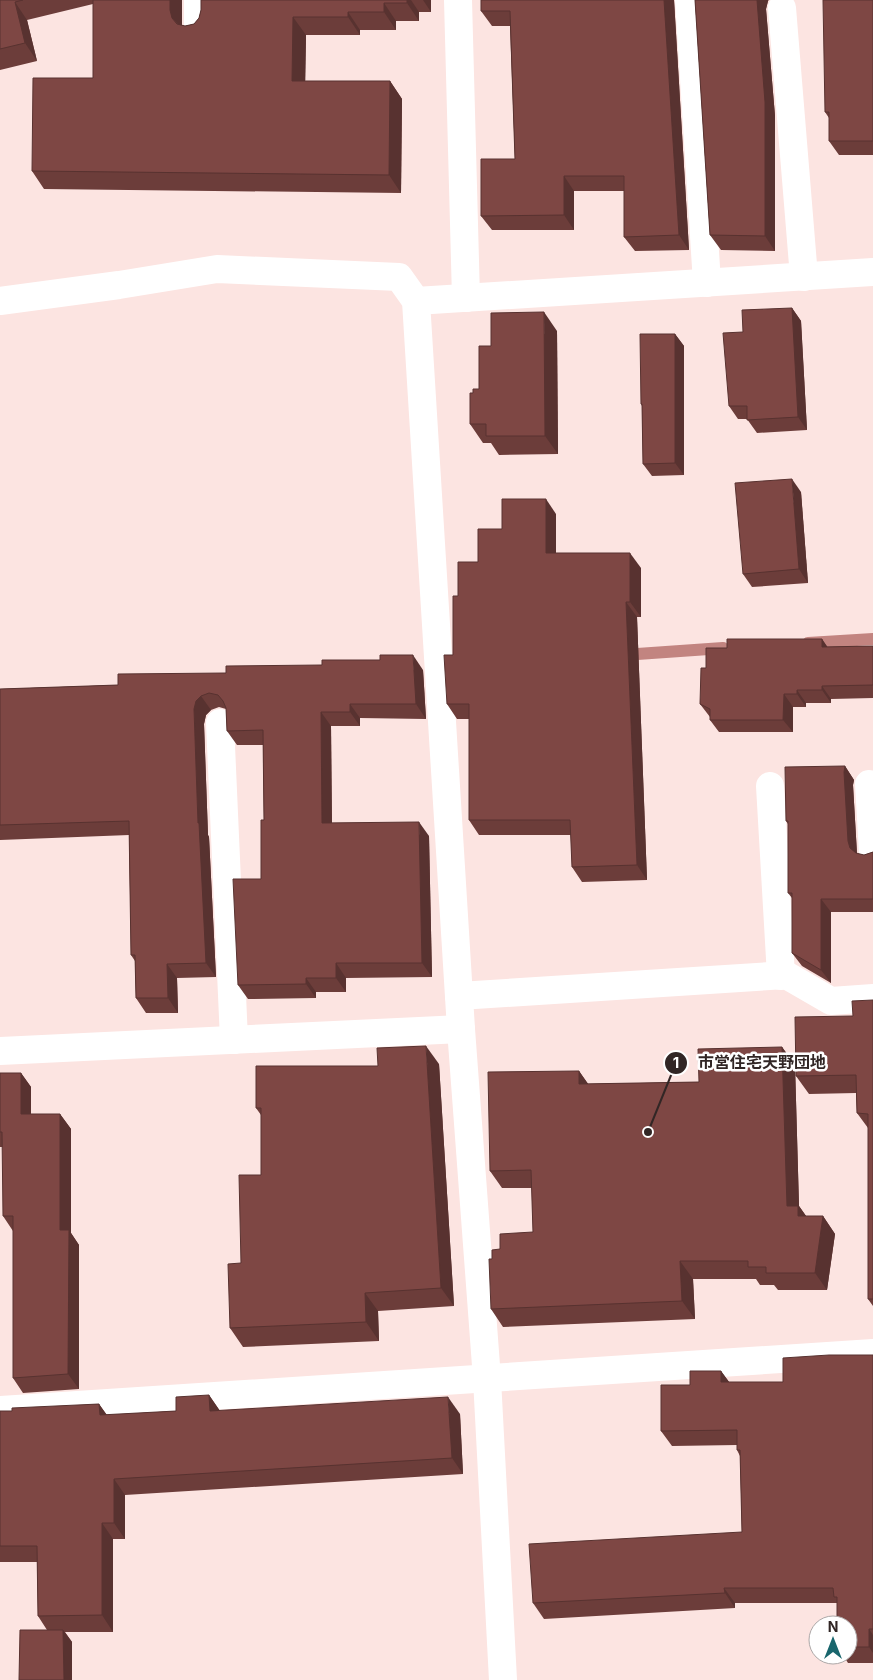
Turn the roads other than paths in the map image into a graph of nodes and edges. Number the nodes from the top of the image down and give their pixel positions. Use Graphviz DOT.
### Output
graph roads {
  1 [pos="198,0"];
  2 [pos="458,0"];
  3 [pos="689,0"];
  4 [pos="782,8"];
  5 [pos="198,28"];
  6 [pos="873,272"];
  7 [pos="804,277"];
  8 [pos="707,283"];
  9 [pos="466,298"];
  10 [pos="416,301"];
  11 [pos="0,302"];
  12 [pos="220,723"];
  13 [pos="870,784"];
  14 [pos="770,786"];
  15 [pos="873,853"];
  16 [pos="781,976"];
  17 [pos="459,996"];
  18 [pos="873,998"];
  19 [pos="461,1029"];
  20 [pos="234,1040"];
  21 [pos="0,1051"];
  22 [pos="873,1353"];
  23 [pos="488,1379"];
  24 [pos="0,1410"];
  25 [pos="503,1680"];
  1 -- 5 [label="street"];
  2 -- 9 [label="street"];
  3 -- 8 [label="street"];
  4 -- 7 [label="street"];
  6 -- 7 [label="street"];
  7 -- 8 [label="street"];
  8 -- 9 [label="street"];
  9 -- 10 [label="street"];
  10 -- 11 [label="street"];
  10 -- 17 [label="street"];
  12 -- 20 [label="street"];
  13 -- 15 [label="street"];
  14 -- 16 [label="street"];
  16 -- 17 [label="street"];
  16 -- 18 [label="street"];
  17 -- 19 [label="street"];
  19 -- 20 [label="street"];
  19 -- 23 [label="street"];
  20 -- 21 [label="street"];
  22 -- 23 [label="street"];
  23 -- 24 [label="street"];
  23 -- 25 [label="street"];
}
